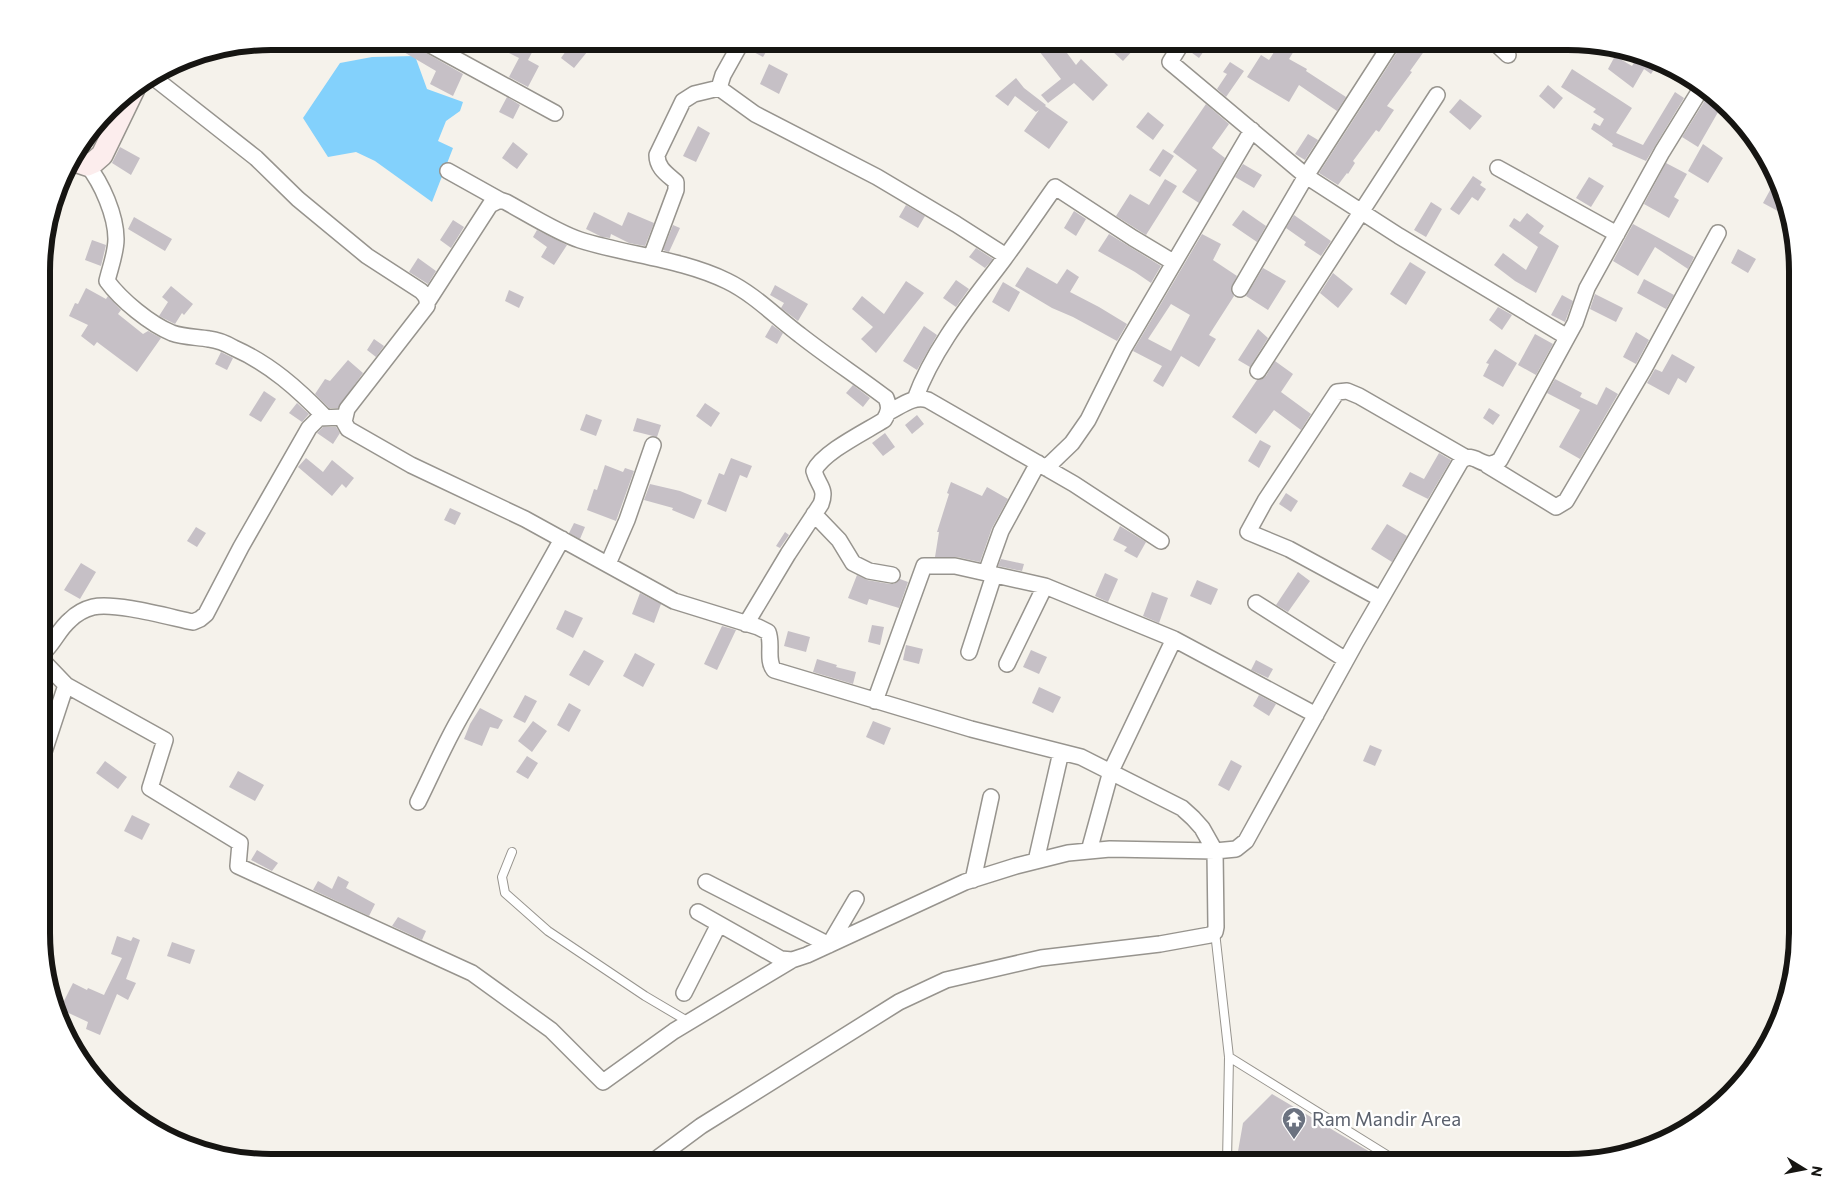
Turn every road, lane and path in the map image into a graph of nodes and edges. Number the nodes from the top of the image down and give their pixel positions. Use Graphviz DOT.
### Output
graph roads {
  1 [pos="440,50"];
  2 [pos="737,50"];
  3 [pos="1177,50"];
  4 [pos="1387,50"];
  5 [pos="1503,50"];
  6 [pos="1508,55"];
  7 [pos="157,81"];
  8 [pos="719,88"];
  9 [pos="1699,93"];
  10 [pos="1437,94"];
  11 [pos="127,103"];
  12 [pos="555,113"];
  13 [pos="1252,130"];
  14 [pos="79,162"];
  15 [pos="1498,168"];
  16 [pos="448,171"];
  17 [pos="1306,176"];
  18 [pos="500,200"];
  19 [pos="1362,212"];
  20 [pos="1718,233"];
  21 [pos="1617,234"];
  22 [pos="1006,256"];
  23 [pos="651,257"];
  24 [pos="1173,262"];
  25 [pos="1240,289"];
  26 [pos="428,300"];
  27 [pos="1568,337"];
  28 [pos="1258,371"];
  29 [pos="915,399"];
  30 [pos="889,412"];
  31 [pos="325,416"];
  32 [pos="344,417"];
  33 [pos="653,445"];
  34 [pos="1465,457"];
  35 [pos="1042,465"];
  36 [pos="1487,465"];
  37 [pos="814,514"];
  38 [pos="562,540"];
  39 [pos="1161,541"];
  40 [pos="608,564"];
  41 [pos="990,574"];
  42 [pos="892,575"];
  43 [pos="1045,586"];
  44 [pos="1381,599"];
  45 [pos="1256,603"];
  46 [pos="746,624"];
  47 [pos="1174,639"];
  48 [pos="50,644"];
  49 [pos="969,652"];
  50 [pos="1346,660"];
  51 [pos="1006,664"];
  52 [pos="50,668"];
  53 [pos="66,685"];
  54 [pos="875,702"];
  55 [pos="1316,715"];
  56 [pos="50,734"];
  57 [pos="1061,752"];
  58 [pos="1111,771"];
  59 [pos="991,797"];
  60 [pos="418,802"];
  61 [pos="1089,851"];
  62 [pos="512,852"];
  63 [pos="1214,854"];
  64 [pos="1036,861"];
  65 [pos="974,880"];
  66 [pos="706,882"];
  67 [pos="856,899"];
  68 [pos="698,912"];
  69 [pos="719,924"];
  70 [pos="1215,925"];
  71 [pos="829,945"];
  72 [pos="792,960"];
  73 [pos="684,993"];
  74 [pos="689,1022"];
  75 [pos="1229,1057"];
  76 [pos="663,1154"];
  77 [pos="1228,1154"];
  78 [pos="1385,1154"];
  1 -- 12 [label="street"];
  2 -- 8 [label="street"];
  3 -- 13 [label="street"];
  4 -- 17 [label="street"];
  5 -- 6 [label="street"];
  7 -- 26 [label="street"];
  8 -- 22 [label="street"];
  8 -- 23 [label="street"];
  9 -- 21 [label="street"];
  10 -- 19 [label="street"];
  11 -- 14 [label="street"];
  13 -- 17 [label="street"];
  13 -- 24 [label="street"];
  14 -- 31 [label="street"];
  15 -- 21 [label="street"];
  16 -- 18 [label="street"];
  17 -- 19 [label="street"];
  17 -- 25 [label="street"];
  18 -- 23 [label="street"];
  18 -- 26 [label="street"];
  19 -- 27 [label="street"];
  19 -- 28 [label="street"];
  20 -- 36 [label="street"];
  21 -- 27 [label="street"];
  22 -- 24 [label="street"];
  22 -- 29 [label="street"];
  23 -- 30 [label="street"];
  24 -- 35 [label="street"];
  26 -- 32 [label="street"];
  27 -- 36 [label="street"];
  29 -- 30 [label="street"];
  29 -- 35 [label="street"];
  30 -- 37 [label="street"];
  31 -- 32 [label="street"];
  31 -- 48 [label="street"];
  32 -- 38 [label="street"];
  33 -- 40 [label="street"];
  34 -- 36 [label="street"];
  34 -- 44 [label="street"];
  34 -- 44 [label="street"];
  35 -- 39 [label="street"];
  35 -- 41 [label="street"];
  37 -- 42 [label="street"];
  37 -- 46 [label="street"];
  38 -- 40 [label="street"];
  38 -- 60 [label="street"];
  40 -- 46 [label="street"];
  41 -- 43 [label="street"];
  41 -- 49 [label="street"];
  41 -- 54 [label="street"];
  43 -- 47 [label="street"];
  43 -- 51 [label="street"];
  44 -- 50 [label="street"];
  45 -- 50 [label="street"];
  46 -- 54 [label="street"];
  47 -- 55 [label="street"];
  47 -- 58 [label="street"];
  50 -- 55 [label="street"];
  52 -- 53 [label="street"];
  53 -- 56 [label="street"];
  53 -- 74 [label="street"];
  54 -- 57 [label="street"];
  55 -- 63 [label="street"];
  57 -- 58 [label="street"];
  57 -- 64 [label="street"];
  58 -- 61 [label="street"];
  58 -- 63 [label="street"];
  59 -- 65 [label="street"];
  61 -- 63 [label="street"];
  61 -- 64 [label="street"];
  62 -- 74 [label="lane"];
  63 -- 70 [label="street"];
  64 -- 65 [label="street"];
  65 -- 71 [label="street"];
  66 -- 71 [label="street"];
  67 -- 71 [label="street"];
  68 -- 69 [label="street"];
  69 -- 72 [label="street"];
  69 -- 73 [label="street"];
  70 -- 75 [label="lane"];
  70 -- 76 [label="street"];
  71 -- 72 [label="street"];
  72 -- 74 [label="street"];
  75 -- 77 [label="lane"];
  75 -- 78 [label="lane"];
}
